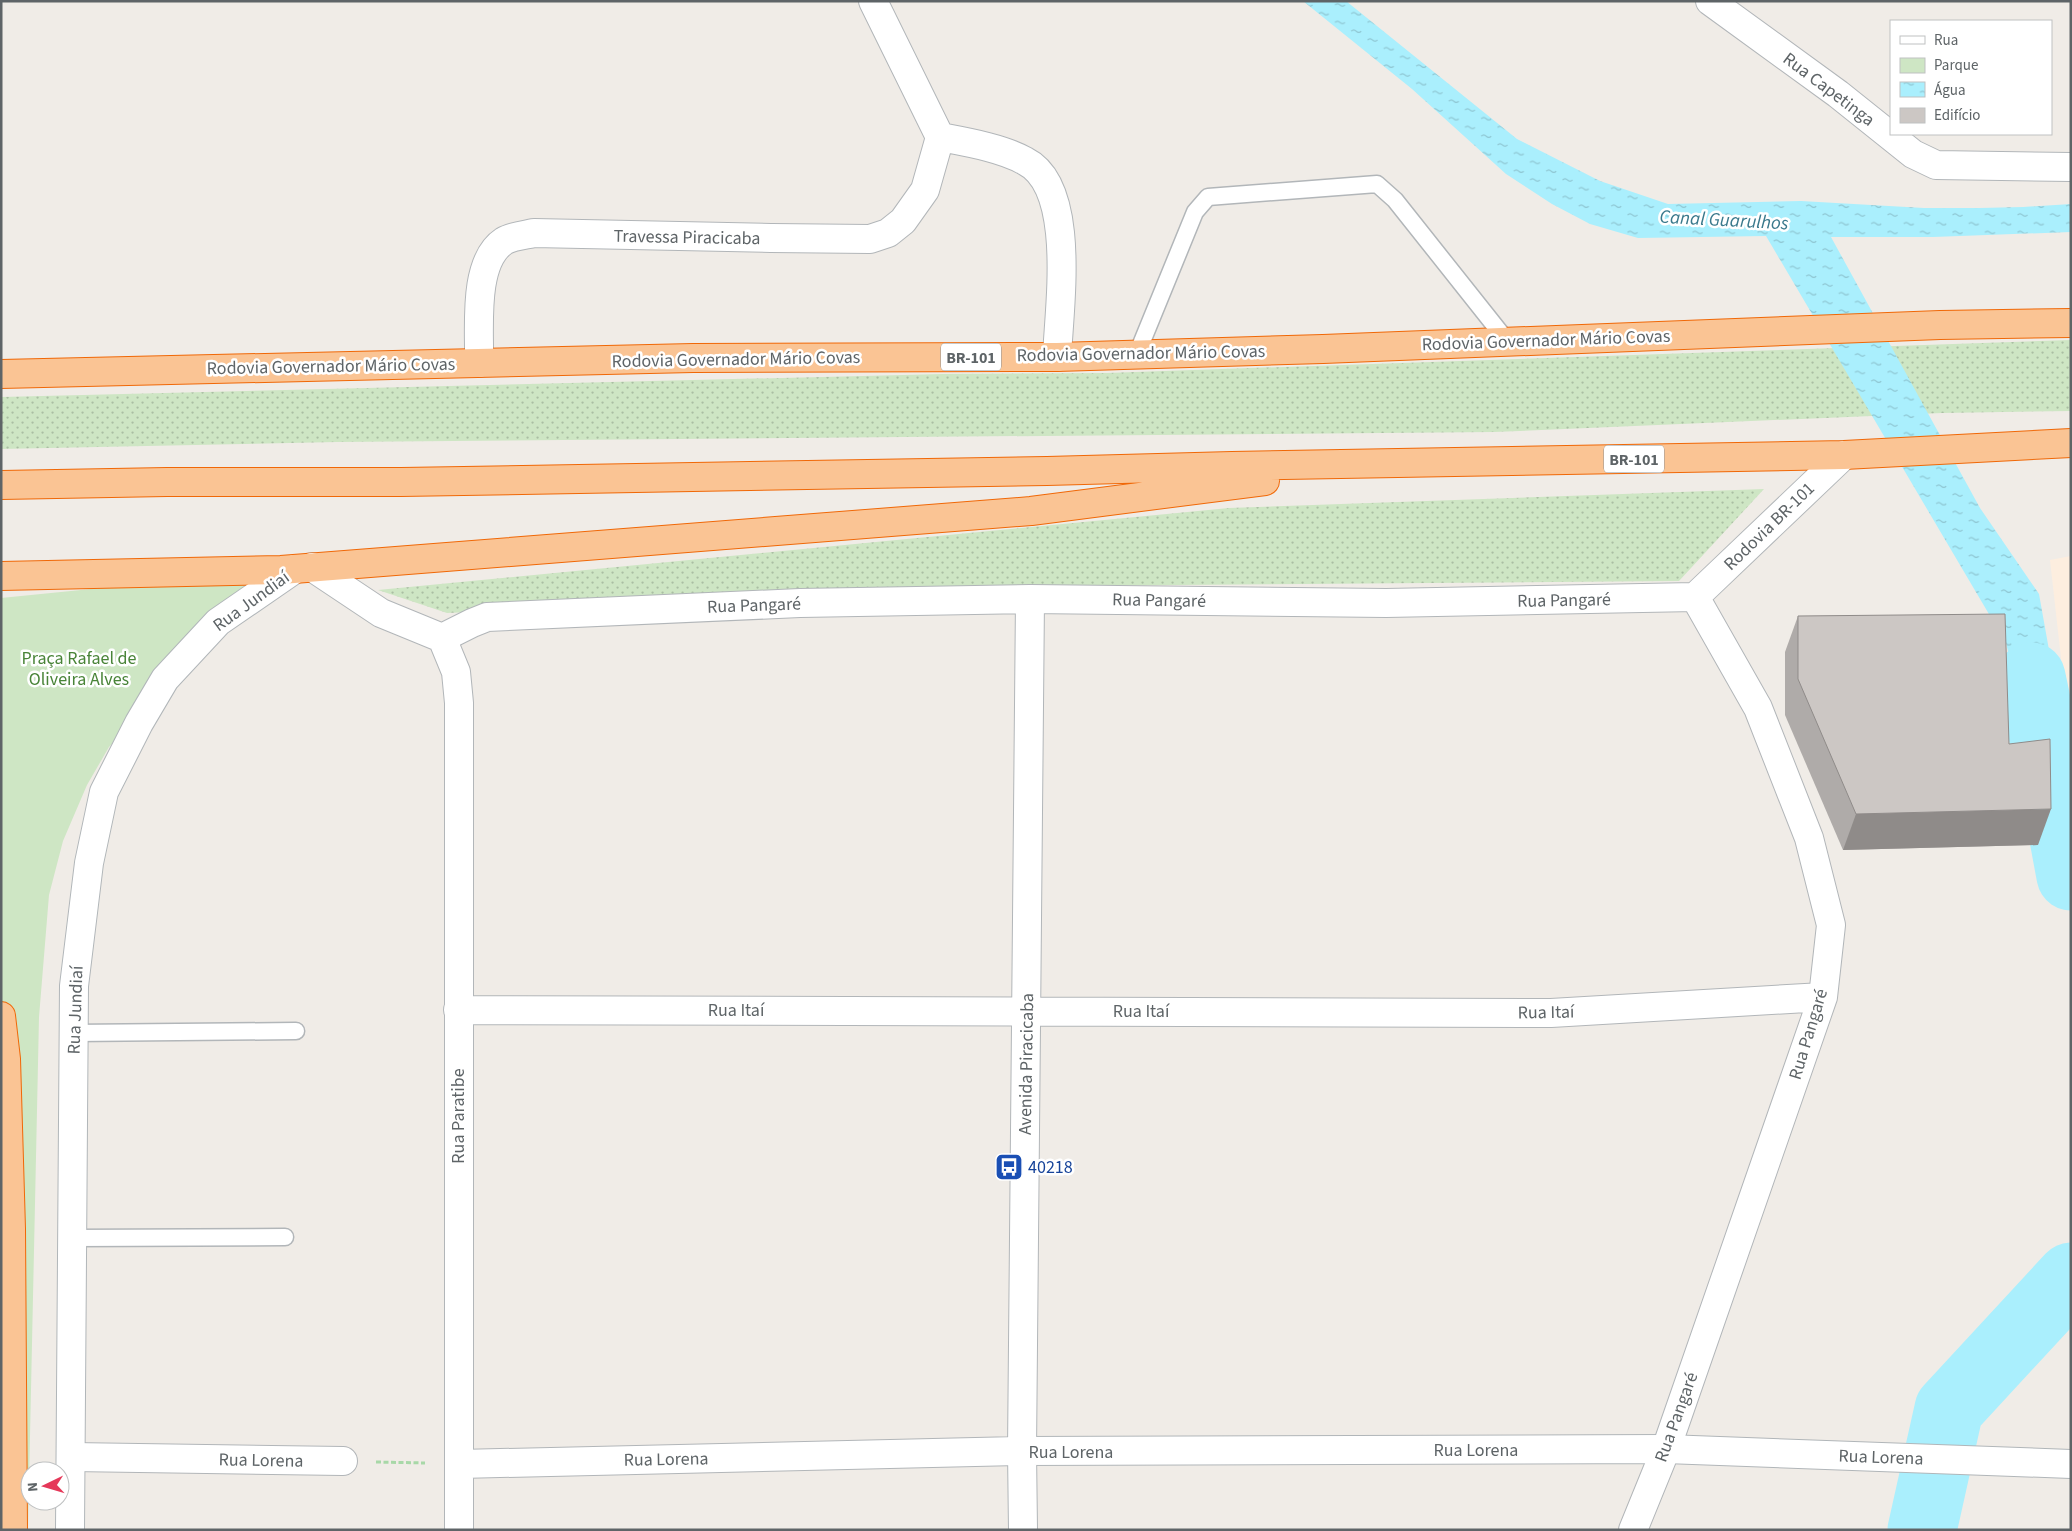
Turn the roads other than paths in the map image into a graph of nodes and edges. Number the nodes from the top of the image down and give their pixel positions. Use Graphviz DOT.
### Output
graph roads {
  1 [pos="873,1"];
  2 [pos="1710,1"];
  3 [pos="940,137"];
  4 [pos="2071,167"];
  5 [pos="2071,323"];
  6 [pos="1507,341"];
  7 [pos="1137,354"];
  8 [pos="1058,356"];
  9 [pos="480,363"];
  10 [pos="1,374"];
  11 [pos="2071,443"];
  12 [pos="1844,455"];
  13 [pos="1392,464"];
  14 [pos="1,485"];
  15 [pos="303,568"];
  16 [pos="1,576"];
  17 [pos="1695,597"];
  18 [pos="1030,599"];
  19 [pos="442,638"];
  20 [pos="1823,997"];
  21 [pos="458,1010"];
  22 [pos="1027,1010"];
  23 [pos="1,1016"];
  24 [pos="296,1032"];
  25 [pos="73,1033"];
  26 [pos="285,1236"];
  27 [pos="72,1238"];
  28 [pos="1666,1449"];
  29 [pos="1022,1452"];
  30 [pos="72,1457"];
  31 [pos="343,1462"];
  32 [pos="460,1464"];
  33 [pos="2071,1464"];
  34 [pos="13,1530"];
  35 [pos="70,1530"];
  36 [pos="459,1530"];
  37 [pos="1023,1530"];
  38 [pos="1633,1530"];
  1 -- 3 [label="street"];
  2 -- 4 [label="street, Rua Capetinga"];
  3 -- 8 [label="street"];
  3 -- 9 [label="street, Travessa Piracicaba"];
  5 -- 6 [label="highway, Rodovia Governador Mário Covas / BR-101"];
  6 -- 7 [label="highway, Rodovia Governador Mário Covas / BR-101"];
  6 -- 7 [label="lane"];
  7 -- 8 [label="highway, Rodovia Governador Mário Covas / BR-101"];
  8 -- 9 [label="highway, Rodovia Governador Mário Covas / BR-101"];
  9 -- 10 [label="highway, Rodovia Governador Mário Covas / BR-101"];
  11 -- 12 [label="highway, BR-101"];
  12 -- 13 [label="highway, BR-101"];
  12 -- 17 [label="street, Rodovia BR-101"];
  13 -- 14 [label="highway, BR-101"];
  13 -- 15 [label="highway"];
  15 -- 16 [label="highway"];
  15 -- 19 [label="street"];
  15 -- 25 [label="street, Rua Jundiaí"];
  17 -- 18 [label="street, Rua Pangaré"];
  17 -- 20 [label="street, Rua Pangaré"];
  18 -- 19 [label="street, Rua Pangaré"];
  18 -- 22 [label="street, Avenida Piracicaba"];
  19 -- 21 [label="street, Rua Paratibe"];
  20 -- 22 [label="street, Rua Itaí"];
  20 -- 28 [label="street, Rua Pangaré"];
  21 -- 22 [label="street, Rua Itaí"];
  21 -- 32 [label="street, Rua Paratibe"];
  22 -- 29 [label="street, Avenida Piracicaba"];
  23 -- 34 [label="highway"];
  24 -- 25 [label="lane"];
  25 -- 27 [label="street, Rua Jundiaí"];
  26 -- 27 [label="lane"];
  27 -- 30 [label="street, Rua Jundiaí"];
  28 -- 29 [label="street, Rua Lorena"];
  28 -- 33 [label="street, Rua Lorena"];
  28 -- 38 [label="street, Rua Pangaré"];
  29 -- 32 [label="street, Rua Lorena"];
  29 -- 37 [label="street, Avenida Piracicaba"];
  30 -- 31 [label="street, Rua Lorena"];
  30 -- 35 [label="street, Rua Jundiaí"];
  32 -- 36 [label="street, Rua Paratibe"];
}
